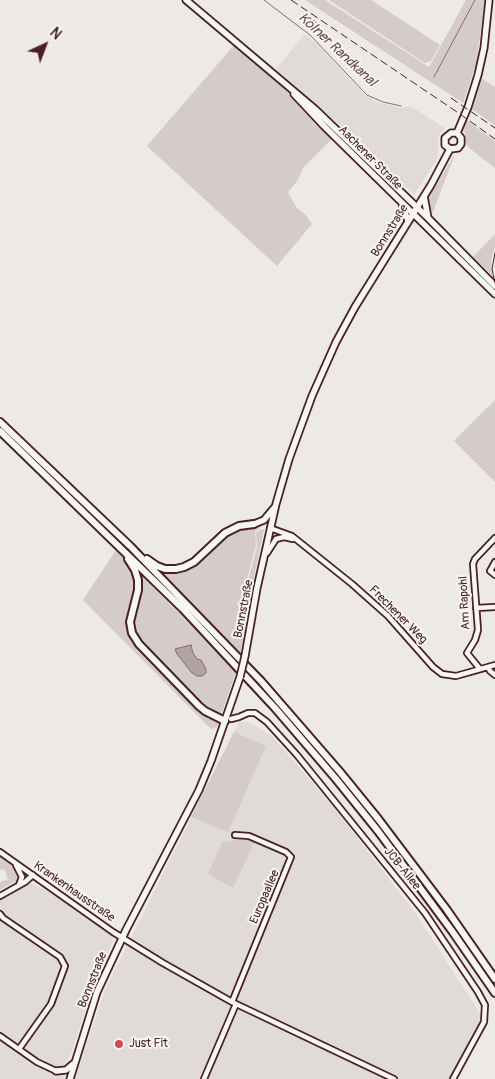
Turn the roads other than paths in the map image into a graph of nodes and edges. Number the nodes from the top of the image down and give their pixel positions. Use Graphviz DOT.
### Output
graph roads {
  1 [pos="186,0"];
  2 [pos="490,0"];
  3 [pos="276,77"];
  4 [pos="457,133"];
  5 [pos="450,149"];
  6 [pos="424,196"];
  7 [pos="402,203"];
  8 [pos="417,207"];
  9 [pos="413,214"];
  10 [pos="428,218"];
  11 [pos="408,221"];
  12 [pos="422,223"];
  13 [pos="495,286"];
  14 [pos="495,294"];
  15 [pos="0,422"];
  16 [pos="0,431"];
  17 [pos="276,504"];
  18 [pos="254,524"];
  19 [pos="270,528"];
  20 [pos="268,537"];
  21 [pos="495,538"];
  22 [pos="301,542"];
  23 [pos="118,546"];
  24 [pos="130,546"];
  25 [pos="264,559"];
  26 [pos="495,562"];
  27 [pos="495,576"];
  28 [pos="495,607"];
  29 [pos="476,608"];
  30 [pos="495,665"];
  31 [pos="488,667"];
  32 [pos="480,669"];
  33 [pos="495,675"];
  34 [pos="228,720"];
  35 [pos="235,835"];
  36 [pos="0,852"];
  37 [pos="14,862"];
  38 [pos="33,875"];
  39 [pos="17,886"];
  40 [pos="0,896"];
  41 [pos="1,918"];
  42 [pos="123,938"];
  43 [pos="495,979"];
  44 [pos="495,994"];
  45 [pos="234,1003"];
  46 [pos="0,1036"];
  47 [pos="19,1049"];
  48 [pos="75,1063"];
  49 [pos="56,1071"];
  50 [pos="70,1077"];
  51 [pos="78,1079"];
  52 [pos="204,1079"];
  53 [pos="394,1079"];
  54 [pos="453,1079"];
  1 -- 3 [label="main road, Aachener Straße"];
  2 -- 4 [label="main road"];
  3 -- 7 [label="main road, Aachener Straße"];
  3 -- 8 [label="main road, Aachener Straße"];
  4 -- 5 [label="main road"];
  4 -- 5 [label="main road"];
  5 -- 6 [label="main road, Bonnstraße"];
  6 -- 8 [label="main road, Bonnstraße"];
  6 -- 10 [label="main road"];
  7 -- 9 [label="main road, Aachener Straße"];
  7 -- 11 [label="main road"];
  8 -- 9 [label="main road, Bonnstraße"];
  8 -- 10 [label="main road, Aachener Straße"];
  9 -- 11 [label="main road, Bonnstraße"];
  9 -- 12 [label="main road, Aachener Straße"];
  10 -- 13 [label="main road, Aachener Straße"];
  11 -- 12 [label="main road"];
  11 -- 17 [label="main road, Bonnstraße"];
  12 -- 14 [label="main road, Aachener Straße"];
  15 -- 24 [label="highway"];
  16 -- 23 [label="highway"];
  17 -- 18 [label="main road"];
  17 -- 19 [label="main road, Bonnstraße"];
  18 -- 20 [label="main road"];
  18 -- 24 [label="highway"];
  19 -- 20 [label="main road, Bonnstraße"];
  19 -- 22 [label="street, Frechener Weg"];
  20 -- 25 [label="main road, Bonnstraße"];
  21 -- 29 [label="street, Am Rapohl"];
  22 -- 25 [label="street"];
  22 -- 32 [label="street, Frechener Weg"];
  23 -- 34 [label="highway"];
  23 -- 44 [label="highway"];
  24 -- 43 [label="highway"];
  25 -- 34 [label="main road, Bonnstraße, bridge"];
  26 -- 27 [label="street"];
  28 -- 29 [label="street"];
  29 -- 32 [label="street, Am Rapohl"];
  30 -- 31 [label="street, Frechener Weg"];
  31 -- 32 [label="street, Frechener Weg"];
  31 -- 33 [label="street"];
  34 -- 42 [label="main road, Bonnstraße"];
  34 -- 54 [label="street, JCB-Allee"];
  35 -- 45 [label="street, Europaallee"];
  36 -- 37 [label="street, Krankenhausstraße"];
  37 -- 38 [label="street, Krankenhausstraße"];
  37 -- 39 [label="street, Krankenhausstraße"];
  38 -- 39 [label="street"];
  38 -- 42 [label="street, Krankenhausstraße"];
  39 -- 40 [label="street"];
  41 -- 47 [label="street"];
  42 -- 45 [label="street"];
  42 -- 48 [label="main road, Bonnstraße"];
  45 -- 52 [label="street"];
  45 -- 53 [label="street"];
  46 -- 47 [label="street"];
  47 -- 49 [label="street"];
  48 -- 49 [label="main road"];
  48 -- 50 [label="main road, Bonnstraße"];
  49 -- 50 [label="main road"];
  50 -- 51 [label="main road"];
}
